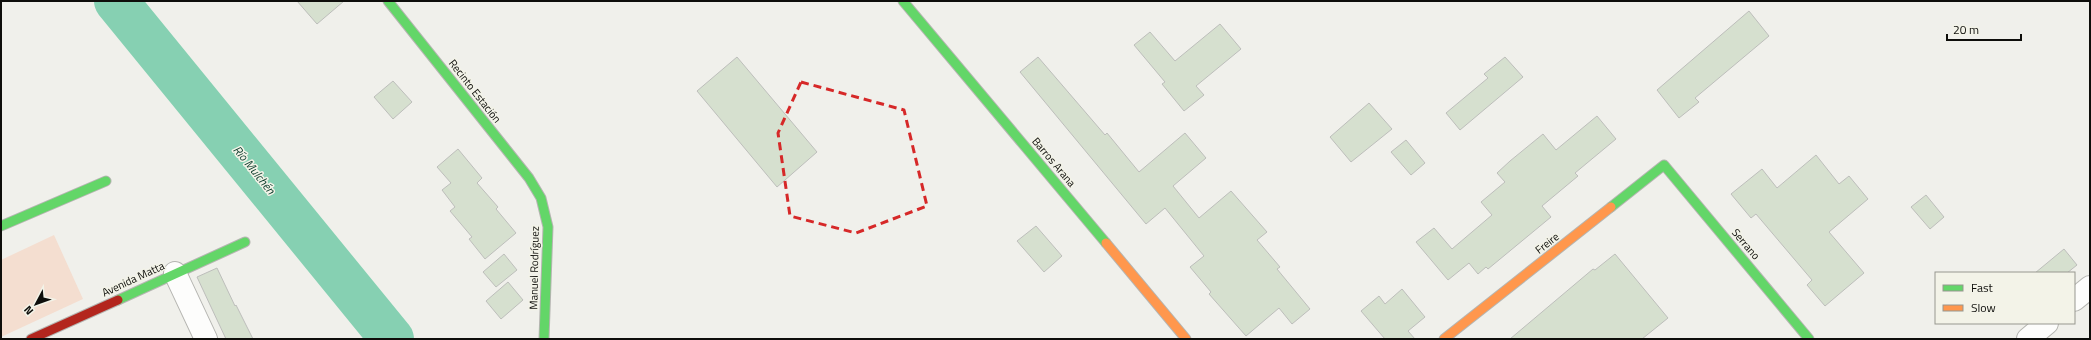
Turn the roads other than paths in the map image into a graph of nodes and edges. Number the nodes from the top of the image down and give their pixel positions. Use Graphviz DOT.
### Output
graph roads {
  1 [pos="388,1"];
  2 [pos="903,1"];
  3 [pos="1664,165"];
  4 [pos="106,181"];
  5 [pos="541,198"];
  6 [pos="1,226"];
  7 [pos="245,242"];
  8 [pos="175,274"];
  9 [pos="2090,287"];
  10 [pos="2075,299"];
  11 [pos="2046,324"];
  12 [pos="37,338"];
  13 [pos="206,339"];
  14 [pos="544,339"];
  15 [pos="1186,339"];
  16 [pos="1444,339"];
  17 [pos="1809,339"];
  18 [pos="2028,339"];
  1 -- 5 [label="street, Recinto Estación"];
  2 -- 15 [label="street, Barros Arana"];
  3 -- 16 [label="street, Freire"];
  3 -- 17 [label="street, Serrano"];
  4 -- 6 [label="street"];
  5 -- 14 [label="street, Manuel Rodríguez"];
  7 -- 8 [label="street, Avenida Matta"];
  8 -- 12 [label="street, Avenida Matta"];
  8 -- 13 [label="street"];
  9 -- 10 [label="street"];
  11 -- 18 [label="street"];
}
